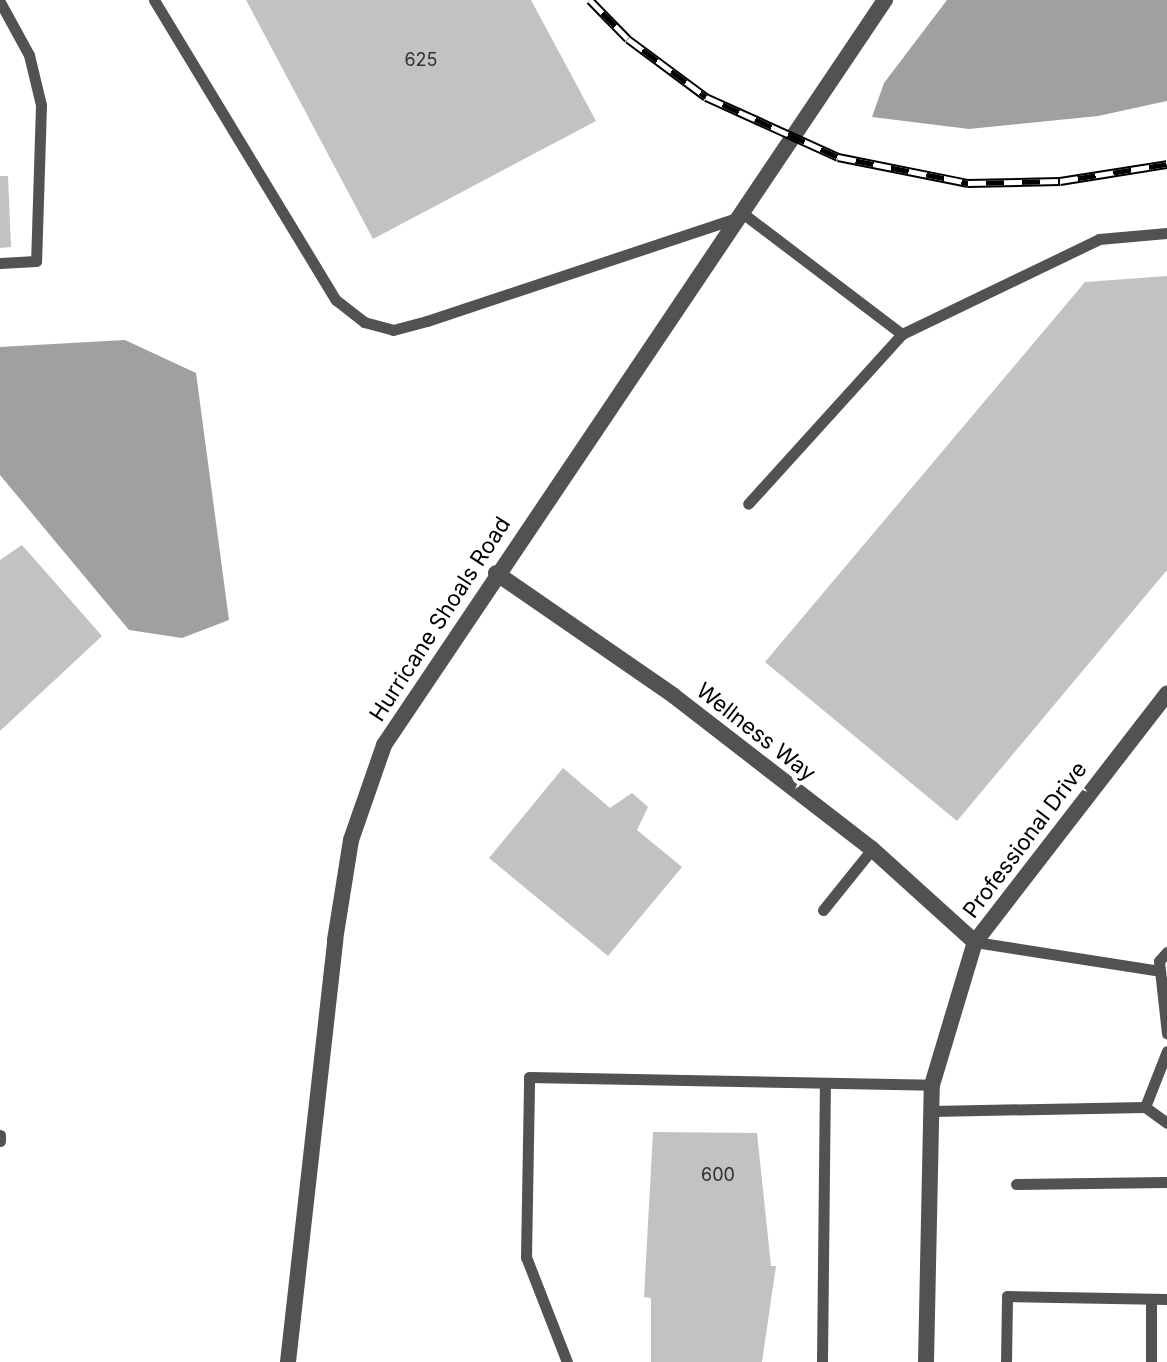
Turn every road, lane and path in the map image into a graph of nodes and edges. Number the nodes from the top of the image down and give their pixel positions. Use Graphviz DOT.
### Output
graph roads {
  1 [pos="154,0"];
  2 [pos="885,0"];
  3 [pos="0,2"];
  4 [pos="745,215"];
  5 [pos="1167,233"];
  6 [pos="0,263"];
  7 [pos="902,334"];
  8 [pos="748,504"];
  9 [pos="496,573"];
  10 [pos="1167,694"];
  11 [pos="872,849"];
  12 [pos="823,910"];
  13 [pos="975,942"];
  14 [pos="1167,952"];
  15 [pos="1160,971"];
  16 [pos="1167,1034"];
  17 [pos="1167,1051"];
  18 [pos="825,1083"];
  19 [pos="932,1085"];
  20 [pos="1145,1107"];
  21 [pos="932,1111"];
  22 [pos="1167,1123"];
  23 [pos="1167,1182"];
  24 [pos="1016,1184"];
  25 [pos="1151,1299"];
  26 [pos="1167,1299"];
  27 [pos="288,1362"];
  28 [pos="567,1362"];
  29 [pos="822,1362"];
  30 [pos="926,1362"];
  31 [pos="1006,1362"];
  32 [pos="1151,1362"];
  1 -- 4 [label="lane"];
  2 -- 4 [label="street, Hurricane Shoals Road"];
  3 -- 6 [label="lane"];
  4 -- 7 [label="lane"];
  4 -- 9 [label="street, Hurricane Shoals Road"];
  5 -- 7 [label="lane"];
  7 -- 8 [label="lane"];
  9 -- 11 [label="street, Wellness Way"];
  9 -- 27 [label="street, Hurricane Shoals Road"];
  10 -- 13 [label="street, Professional Drive"];
  11 -- 12 [label="lane"];
  11 -- 13 [label="street, Wellness Way"];
  13 -- 15 [label="lane"];
  13 -- 19 [label="street, Professional Drive"];
  14 -- 15 [label="lane"];
  15 -- 16 [label="lane"];
  17 -- 20 [label="lane"];
  18 -- 19 [label="lane"];
  18 -- 28 [label="lane"];
  18 -- 29 [label="lane"];
  19 -- 21 [label="street, Professional Drive"];
  20 -- 21 [label="lane"];
  20 -- 22 [label="lane"];
  21 -- 30 [label="street, Professional Drive"];
  23 -- 24 [label="lane"];
  25 -- 26 [label="lane"];
  25 -- 31 [label="lane"];
  25 -- 32 [label="lane"];
}
